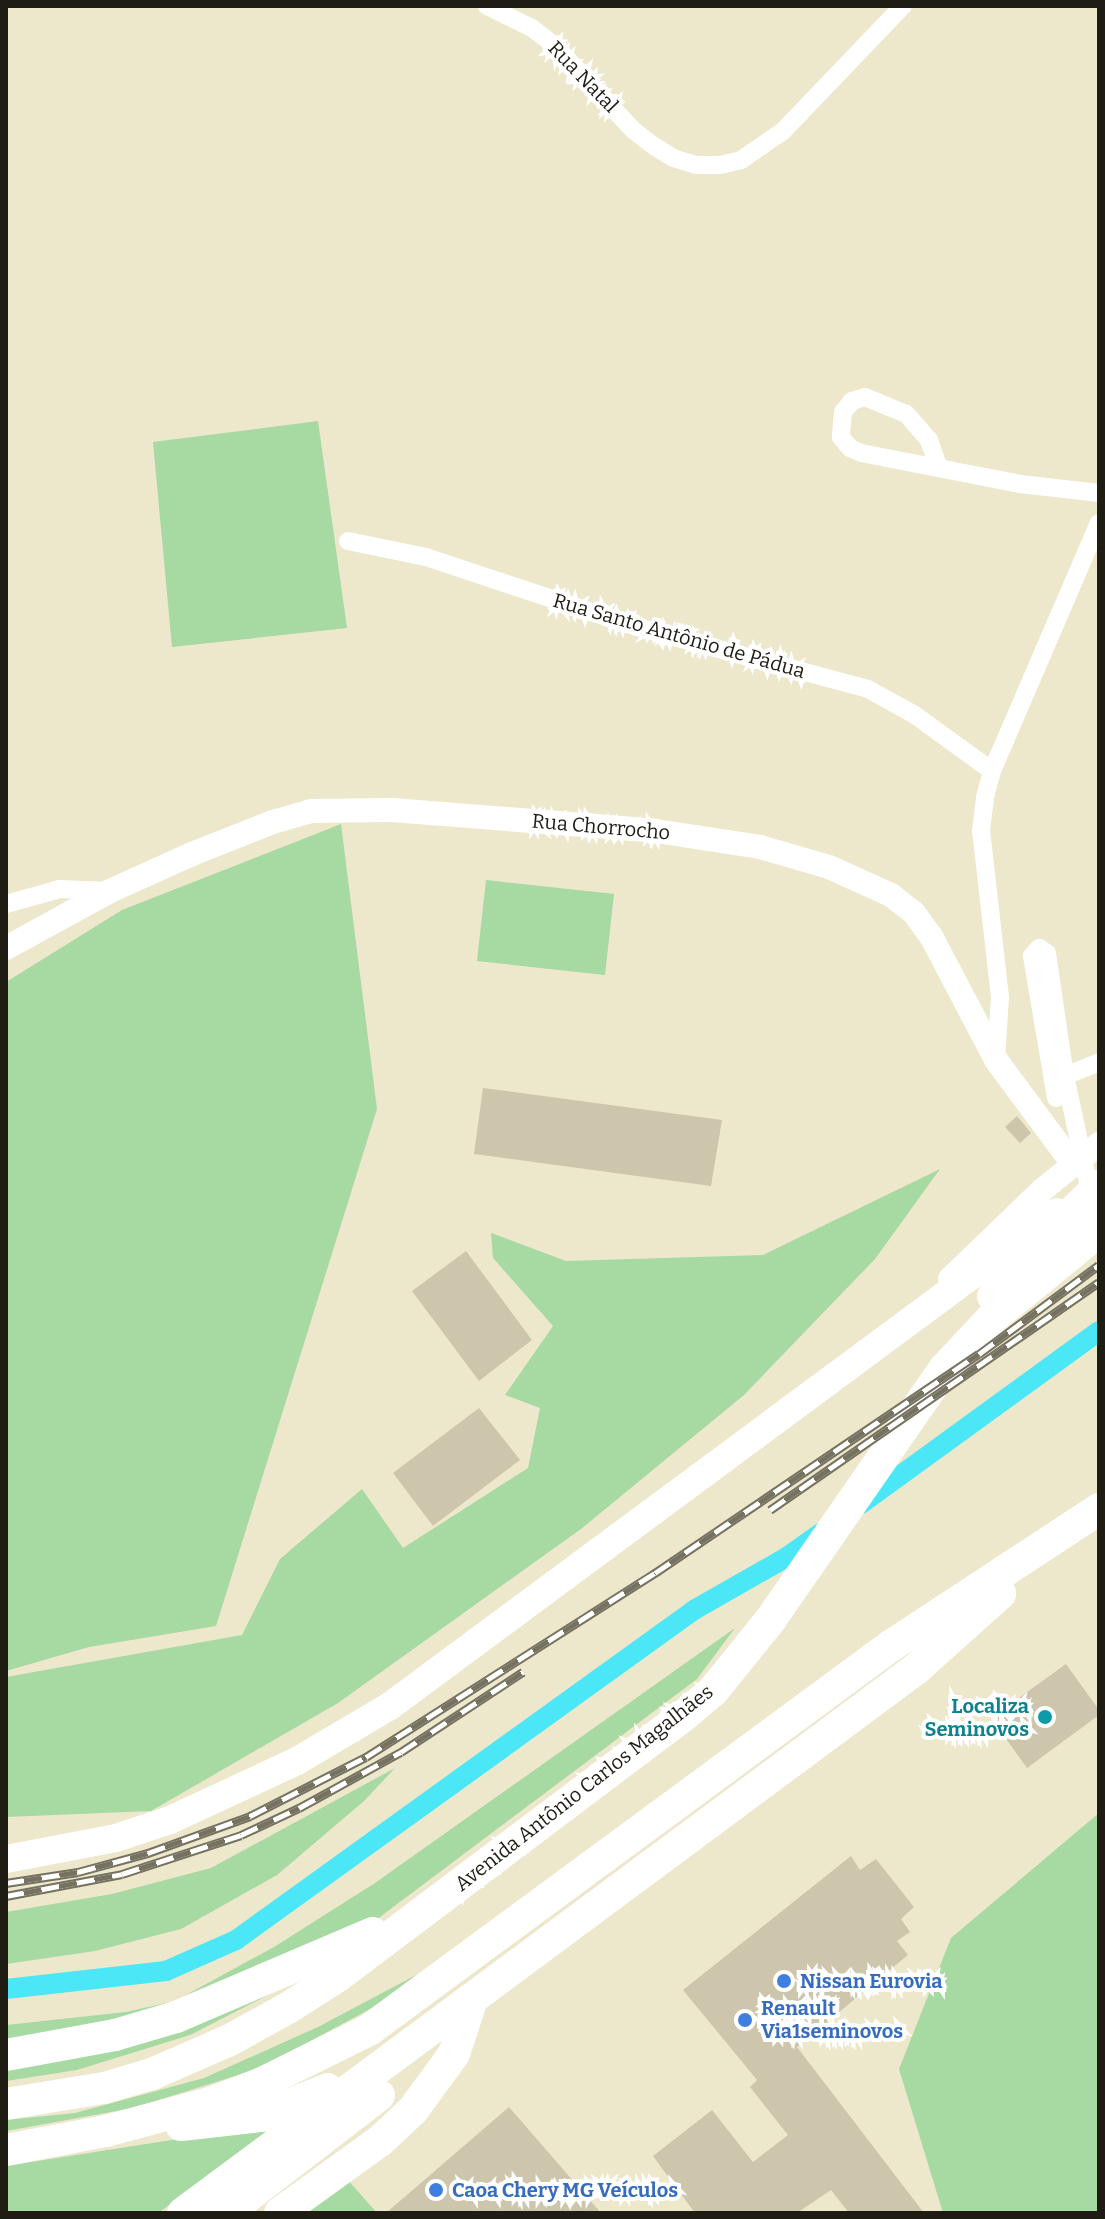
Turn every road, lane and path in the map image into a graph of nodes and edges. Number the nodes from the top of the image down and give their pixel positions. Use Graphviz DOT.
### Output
graph roads {
  1 [pos="487,6"];
  2 [pos="903,6"];
  3 [pos="938,466"];
  4 [pos="1099,493"];
  5 [pos="1099,523"];
  6 [pos="348,541"];
  7 [pos="992,771"];
  8 [pos="110,891"];
  9 [pos="6,904"];
  10 [pos="6,948"];
  11 [pos="996,1060"];
  12 [pos="1099,1062"];
  13 [pos="1065,1076"];
  14 [pos="1056,1098"];
  15 [pos="1099,1144"];
  16 [pos="1073,1164"];
  17 [pos="1099,1180"];
  18 [pos="1099,1186"];
  19 [pos="1099,1215"];
  20 [pos="1099,1231"];
  21 [pos="888,1339"];
  22 [pos="945,1368"];
  23 [pos="1099,1509"];
  24 [pos="1070,1531"];
  25 [pos="6,1859"];
  26 [pos="425,1911"];
  27 [pos="456,2013"];
  28 [pos="6,2055"];
  29 [pos="6,2104"];
  30 [pos="106,2131"];
  31 [pos="6,2150"];
  32 [pos="183,2213"];
  33 [pos="226,2213"];
  34 [pos="280,2213"];
  1 -- 2 [label="street, Rua Natal"];
  3 -- 3 [label="street"];
  3 -- 4 [label="street"];
  5 -- 7 [label="street"];
  6 -- 7 [label="street, Rua Santo Antônio de Pádua"];
  7 -- 11 [label="street"];
  8 -- 9 [label="street"];
  8 -- 10 [label="street, Rua Chorrocho"];
  8 -- 11 [label="street, Rua Chorrocho"];
  11 -- 16 [label="street, Rua Chorrocho"];
  12 -- 13 [label="street"];
  13 -- 14 [label="street"];
  13 -- 19 [label="street"];
  15 -- 16 [label="street"];
  16 -- 21 [label="street"];
  17 -- 21 [label="main road"];
  18 -- 22 [label="highway"];
  20 -- 22 [label="highway, Avenida Antônio Carlos Magalhães"];
  21 -- 25 [label="main road"];
  22 -- 26 [label="highway, Avenida Antônio Carlos Magalhães"];
  23 -- 24 [label="highway"];
  24 -- 27 [label="highway"];
  24 -- 30 [label="highway"];
  26 -- 28 [label="highway"];
  26 -- 29 [label="highway, Avenida Antônio Carlos Magalhães"];
  27 -- 30 [label="highway"];
  27 -- 32 [label="highway"];
  27 -- 33 [label="highway"];
  27 -- 34 [label="highway"];
  30 -- 31 [label="highway"];
}
